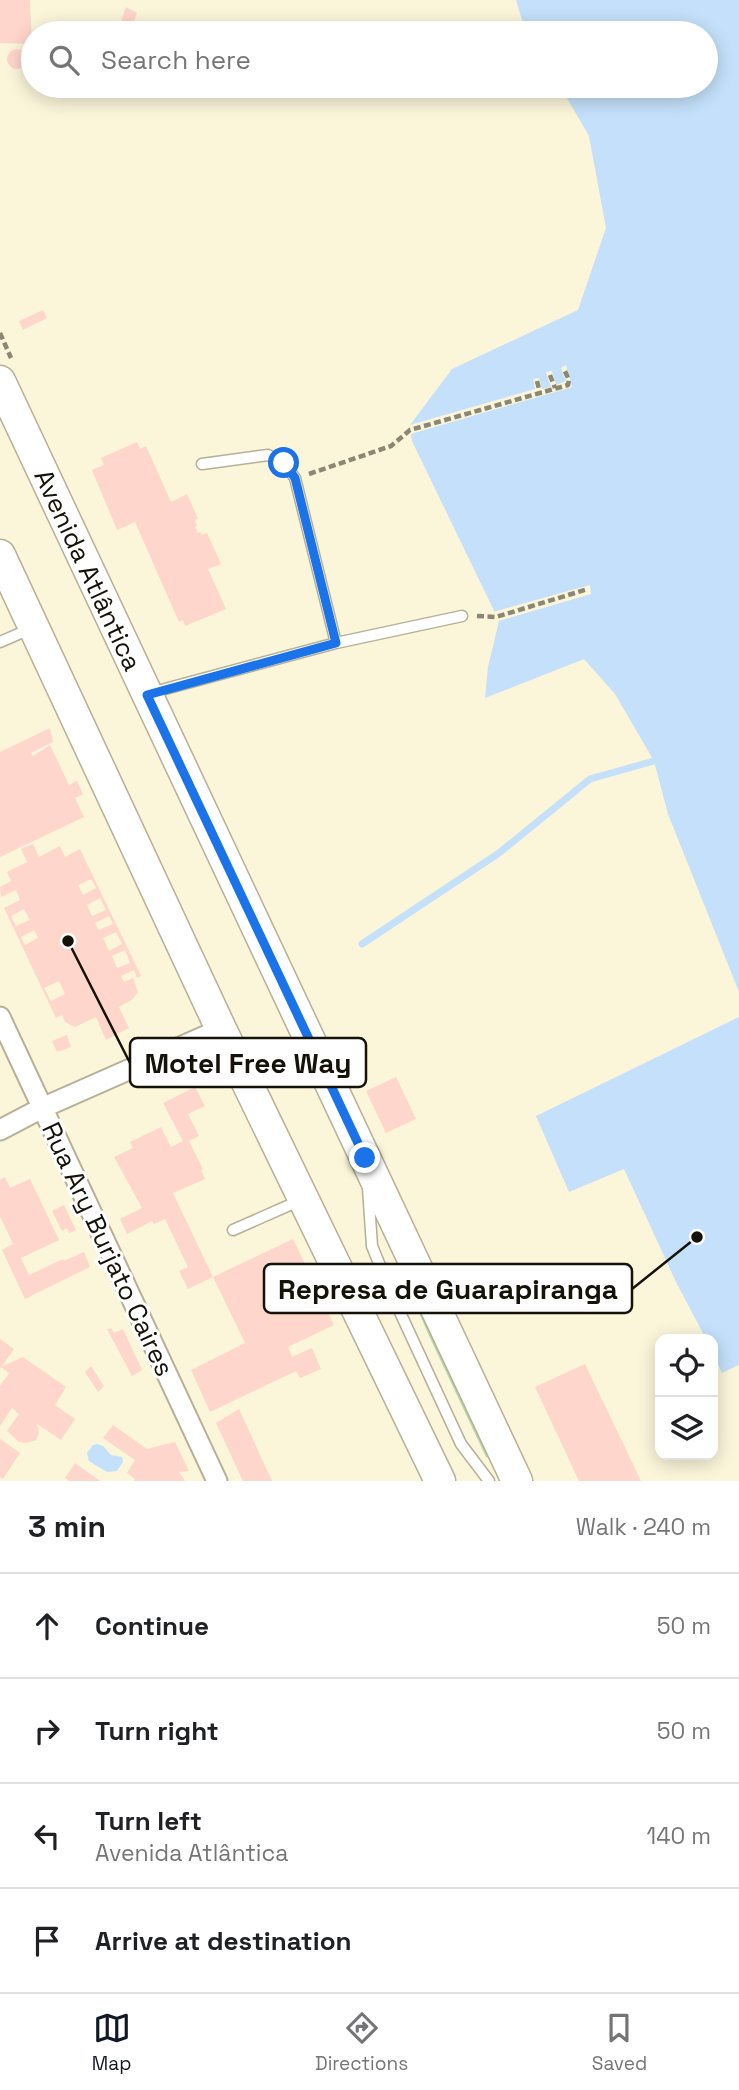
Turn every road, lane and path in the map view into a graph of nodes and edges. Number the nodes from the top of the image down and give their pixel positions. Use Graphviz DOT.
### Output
graph roads {
  1 [pos="564,369"];
  2 [pos="550,374"];
  3 [pos="0,381"];
  4 [pos="537,381"];
  5 [pos="555,388"];
  6 [pos="540,393"];
  7 [pos="202,464"];
  8 [pos="295,478"];
  9 [pos="0,555"];
  10 [pos="587,590"];
  11 [pos="462,615"];
  12 [pos="33,627"];
  13 [pos="0,642"];
  14 [pos="336,643"];
  15 [pos="147,695"];
  16 [pos="0,1017"];
  17 [pos="221,1029"];
  18 [pos="42,1108"];
  19 [pos="0,1130"];
  20 [pos="365,1158"];
  21 [pos="305,1198"];
  22 [pos="233,1230"];
  23 [pos="217,1481"];
  24 [pos="440,1481"];
  25 [pos="489,1481"];
  26 [pos="517,1481"];
  1 -- 5 [label="path"];
  2 -- 5 [label="path"];
  3 -- 15 [label="main road, Avenida Atlântica"];
  4 -- 6 [label="path"];
  5 -- 6 [label="path"];
  6 -- 8 [label="path"];
  7 -- 8 [label="lane"];
  8 -- 14 [label="lane"];
  9 -- 12 [label="main road"];
  10 -- 11 [label="path"];
  11 -- 14 [label="lane"];
  12 -- 13 [label="lane"];
  12 -- 17 [label="main road"];
  14 -- 15 [label="lane"];
  15 -- 20 [label="main road, Avenida Atlântica"];
  16 -- 18 [label="street, Rua Ary Burjato Caires"];
  17 -- 18 [label="street"];
  17 -- 21 [label="main road"];
  18 -- 19 [label="street"];
  18 -- 23 [label="street, Rua Ary Burjato Caires"];
  20 -- 25 [label="lane"];
  20 -- 26 [label="main road, Avenida Atlântica"];
  21 -- 22 [label="lane"];
  21 -- 24 [label="main road"];
}
